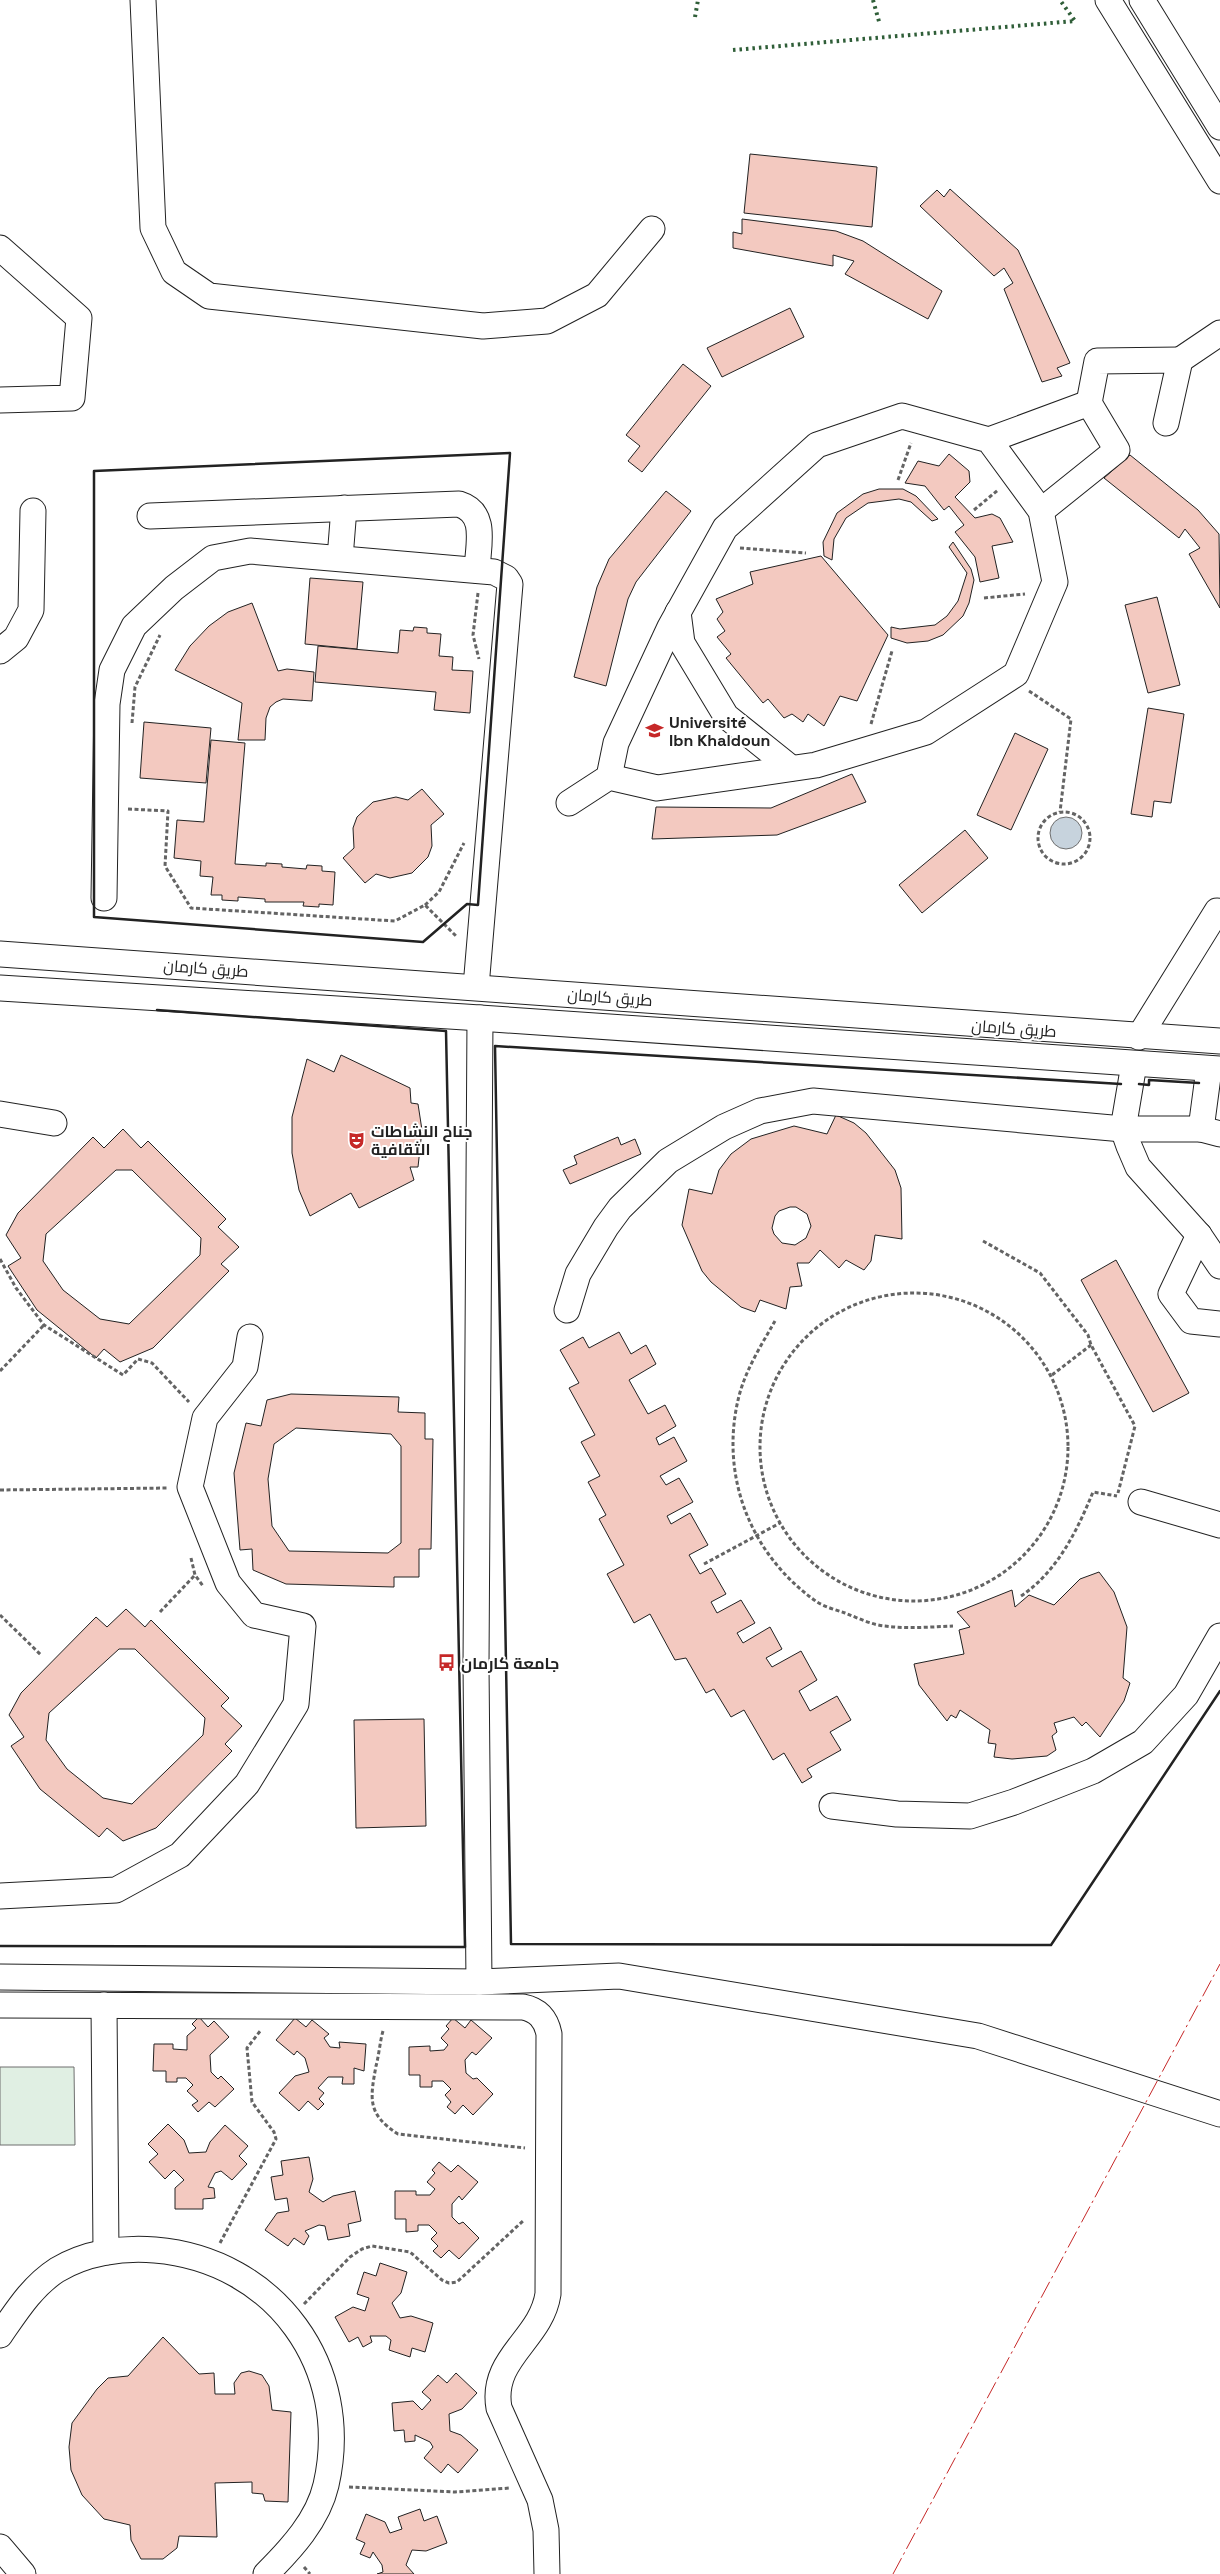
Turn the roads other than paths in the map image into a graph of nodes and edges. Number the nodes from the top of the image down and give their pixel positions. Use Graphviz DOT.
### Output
graph roads {
  1 [pos="143,0"];
  2 [pos="1108,0"];
  3 [pos="1142,0"];
  4 [pos="1220,127"];
  5 [pos="1220,181"];
  6 [pos="652,229"];
  7 [pos="0,248"];
  8 [pos="1220,333"];
  9 [pos="1180,360"];
  10 [pos="0,400"];
  11 [pos="1089,403"];
  12 [pos="1166,423"];
  13 [pos="988,440"];
  14 [pos="344,508"];
  15 [pos="32,511"];
  16 [pos="1041,511"];
  17 [pos="150,516"];
  18 [pos="340,558"];
  19 [pos="473,580"];
  20 [pos="678,612"];
  21 [pos="0,651"];
  22 [pos="791,768"];
  23 [pos="609,777"];
  24 [pos="569,803"];
  25 [pos="104,898"];
  26 [pos="1219,910"];
  27 [pos="0,954"];
  28 [pos="476,987"];
  29 [pos="0,988"];
  30 [pos="480,1018"];
  31 [pos="1139,1037"];
  32 [pos="1220,1041"];
  33 [pos="1134,1064"];
  34 [pos="1215,1069"];
  35 [pos="0,1114"];
  36 [pos="54,1123"];
  37 [pos="1124,1129"];
  38 [pos="1211,1132"];
  39 [pos="1199,1235"];
  40 [pos="1220,1266"];
  41 [pos="567,1310"];
  42 [pos="1220,1324"];
  43 [pos="250,1337"];
  44 [pos="1141,1502"];
  45 [pos="1220,1525"];
  46 [pos="1220,1636"];
  47 [pos="832,1806"];
  48 [pos="0,1896"];
  49 [pos="0,1977"];
  50 [pos="478,1982"];
  51 [pos="0,2005"];
  52 [pos="104,2005"];
  53 [pos="1220,2114"];
  54 [pos="106,2252"];
  55 [pos="0,2335"];
  56 [pos="0,2547"];
  57 [pos="23,2574"];
  58 [pos="266,2574"];
  59 [pos="546,2574"];
  1 -- 6 [label="street"];
  2 -- 5 [label="street"];
  3 -- 4 [label="street"];
  7 -- 10 [label="street"];
  8 -- 9 [label="street"];
  9 -- 11 [label="street"];
  9 -- 12 [label="street"];
  11 -- 13 [label="street"];
  11 -- 16 [label="street"];
  13 -- 16 [label="street"];
  13 -- 20 [label="street"];
  14 -- 17 [label="street"];
  14 -- 18 [label="street"];
  14 -- 19 [label="street"];
  15 -- 21 [label="street"];
  16 -- 22 [label="street"];
  18 -- 19 [label="street"];
  18 -- 25 [label="street"];
  19 -- 28 [label="street"];
  20 -- 22 [label="street"];
  20 -- 23 [label="street"];
  22 -- 23 [label="street"];
  23 -- 24 [label="street"];
  26 -- 31 [label="street"];
  27 -- 28 [label="street, طريق كارمان"];
  28 -- 31 [label="street, طريق كارمان"];
  29 -- 30 [label="street, طريق كارمان"];
  30 -- 33 [label="street, طريق كارمان"];
  30 -- 50 [label="street"];
  31 -- 32 [label="street, طريق كارمان"];
  33 -- 34 [label="street, طريق كارمان"];
  33 -- 37 [label="street"];
  34 -- 38 [label="street"];
  35 -- 36 [label="street"];
  37 -- 38 [label="street"];
  37 -- 39 [label="street"];
  37 -- 41 [label="street"];
  39 -- 40 [label="street"];
  39 -- 42 [label="street"];
  43 -- 48 [label="street"];
  44 -- 45 [label="street"];
  46 -- 47 [label="street"];
  49 -- 50 [label="street"];
  50 -- 53 [label="street"];
  51 -- 52 [label="street"];
  52 -- 54 [label="street"];
  52 -- 59 [label="street"];
  54 -- 55 [label="street"];
  54 -- 58 [label="street"];
  56 -- 57 [label="street"];
}
